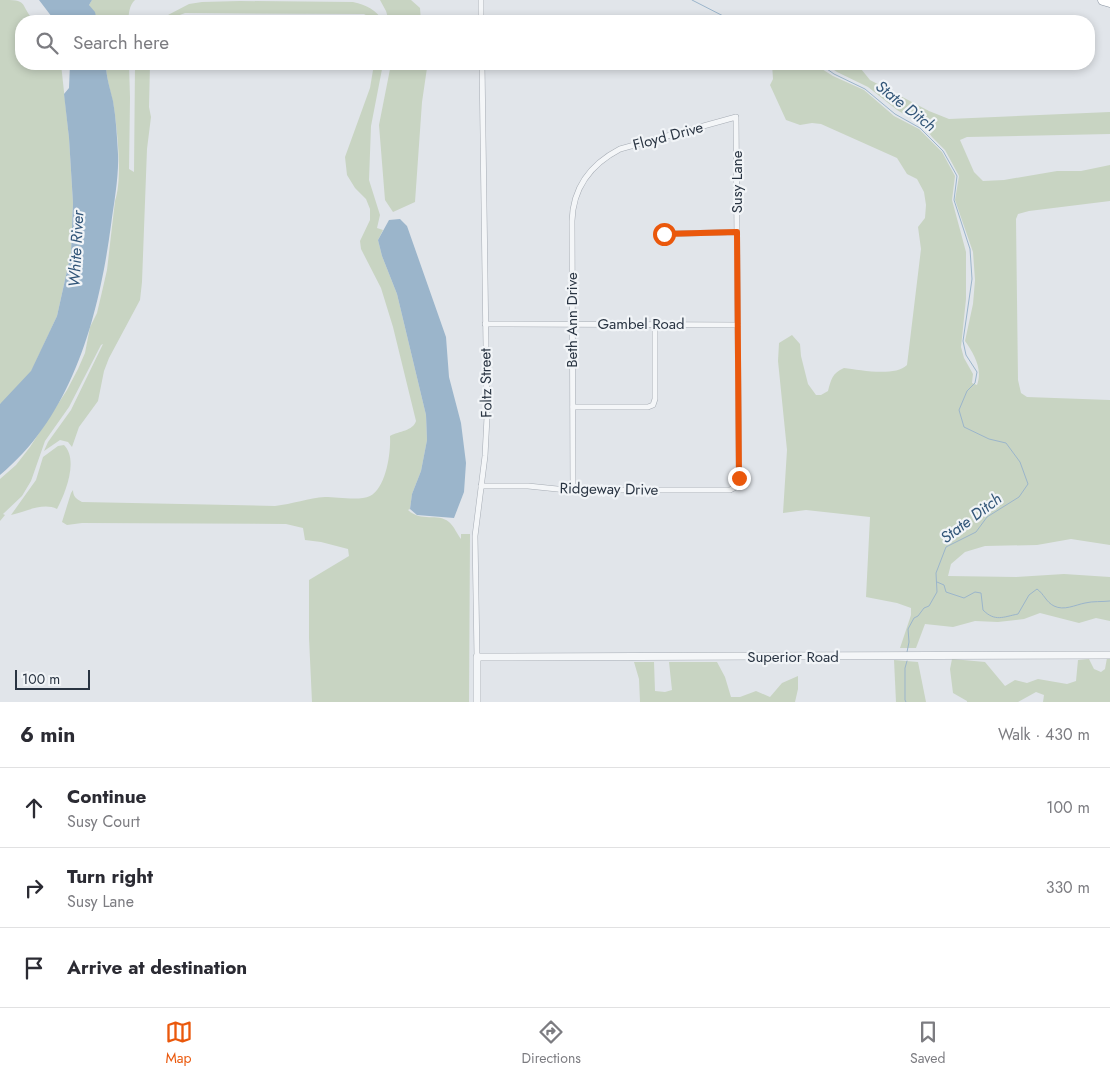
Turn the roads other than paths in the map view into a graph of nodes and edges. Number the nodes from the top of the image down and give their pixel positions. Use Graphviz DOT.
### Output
graph roads {
  1 [pos="481,0"];
  2 [pos="1103,0"];
  3 [pos="1110,2"];
  4 [pos="481,15"];
  5 [pos="482,70"];
  6 [pos="736,117"];
  7 [pos="602,160"];
  8 [pos="737,232"];
  9 [pos="664,234"];
  10 [pos="485,324"];
  11 [pos="572,324"];
  12 [pos="738,324"];
  13 [pos="655,325"];
  14 [pos="573,407"];
  15 [pos="481,486"];
  16 [pos="736,487"];
  17 [pos="573,490"];
  18 [pos="1110,655"];
  19 [pos="477,657"];
  20 [pos="477,702"];
  1 -- 4 [label="street"];
  2 -- 3 [label="highway"];
  5 -- 10 [label="street, Foltz Street"];
  6 -- 7 [label="street, Floyd Drive"];
  6 -- 8 [label="street, Susy Lane"];
  7 -- 11 [label="street, Beth Ann Drive"];
  8 -- 9 [label="street"];
  8 -- 12 [label="street, Susy Lane"];
  10 -- 11 [label="street, Gambel Road"];
  10 -- 15 [label="street, Foltz Street"];
  11 -- 13 [label="street, Gambel Road"];
  11 -- 14 [label="street, Beth Ann Drive"];
  12 -- 13 [label="street, Gambel Road"];
  12 -- 16 [label="street, Susy Lane"];
  13 -- 14 [label="street"];
  14 -- 17 [label="street, Beth Ann Drive"];
  15 -- 17 [label="street, Ridgeway Drive"];
  15 -- 19 [label="street, Foltz Street"];
  16 -- 17 [label="street, Ridgeway Drive"];
  18 -- 19 [label="street, Superior Road"];
  19 -- 20 [label="street, Foltz Street"];
}
